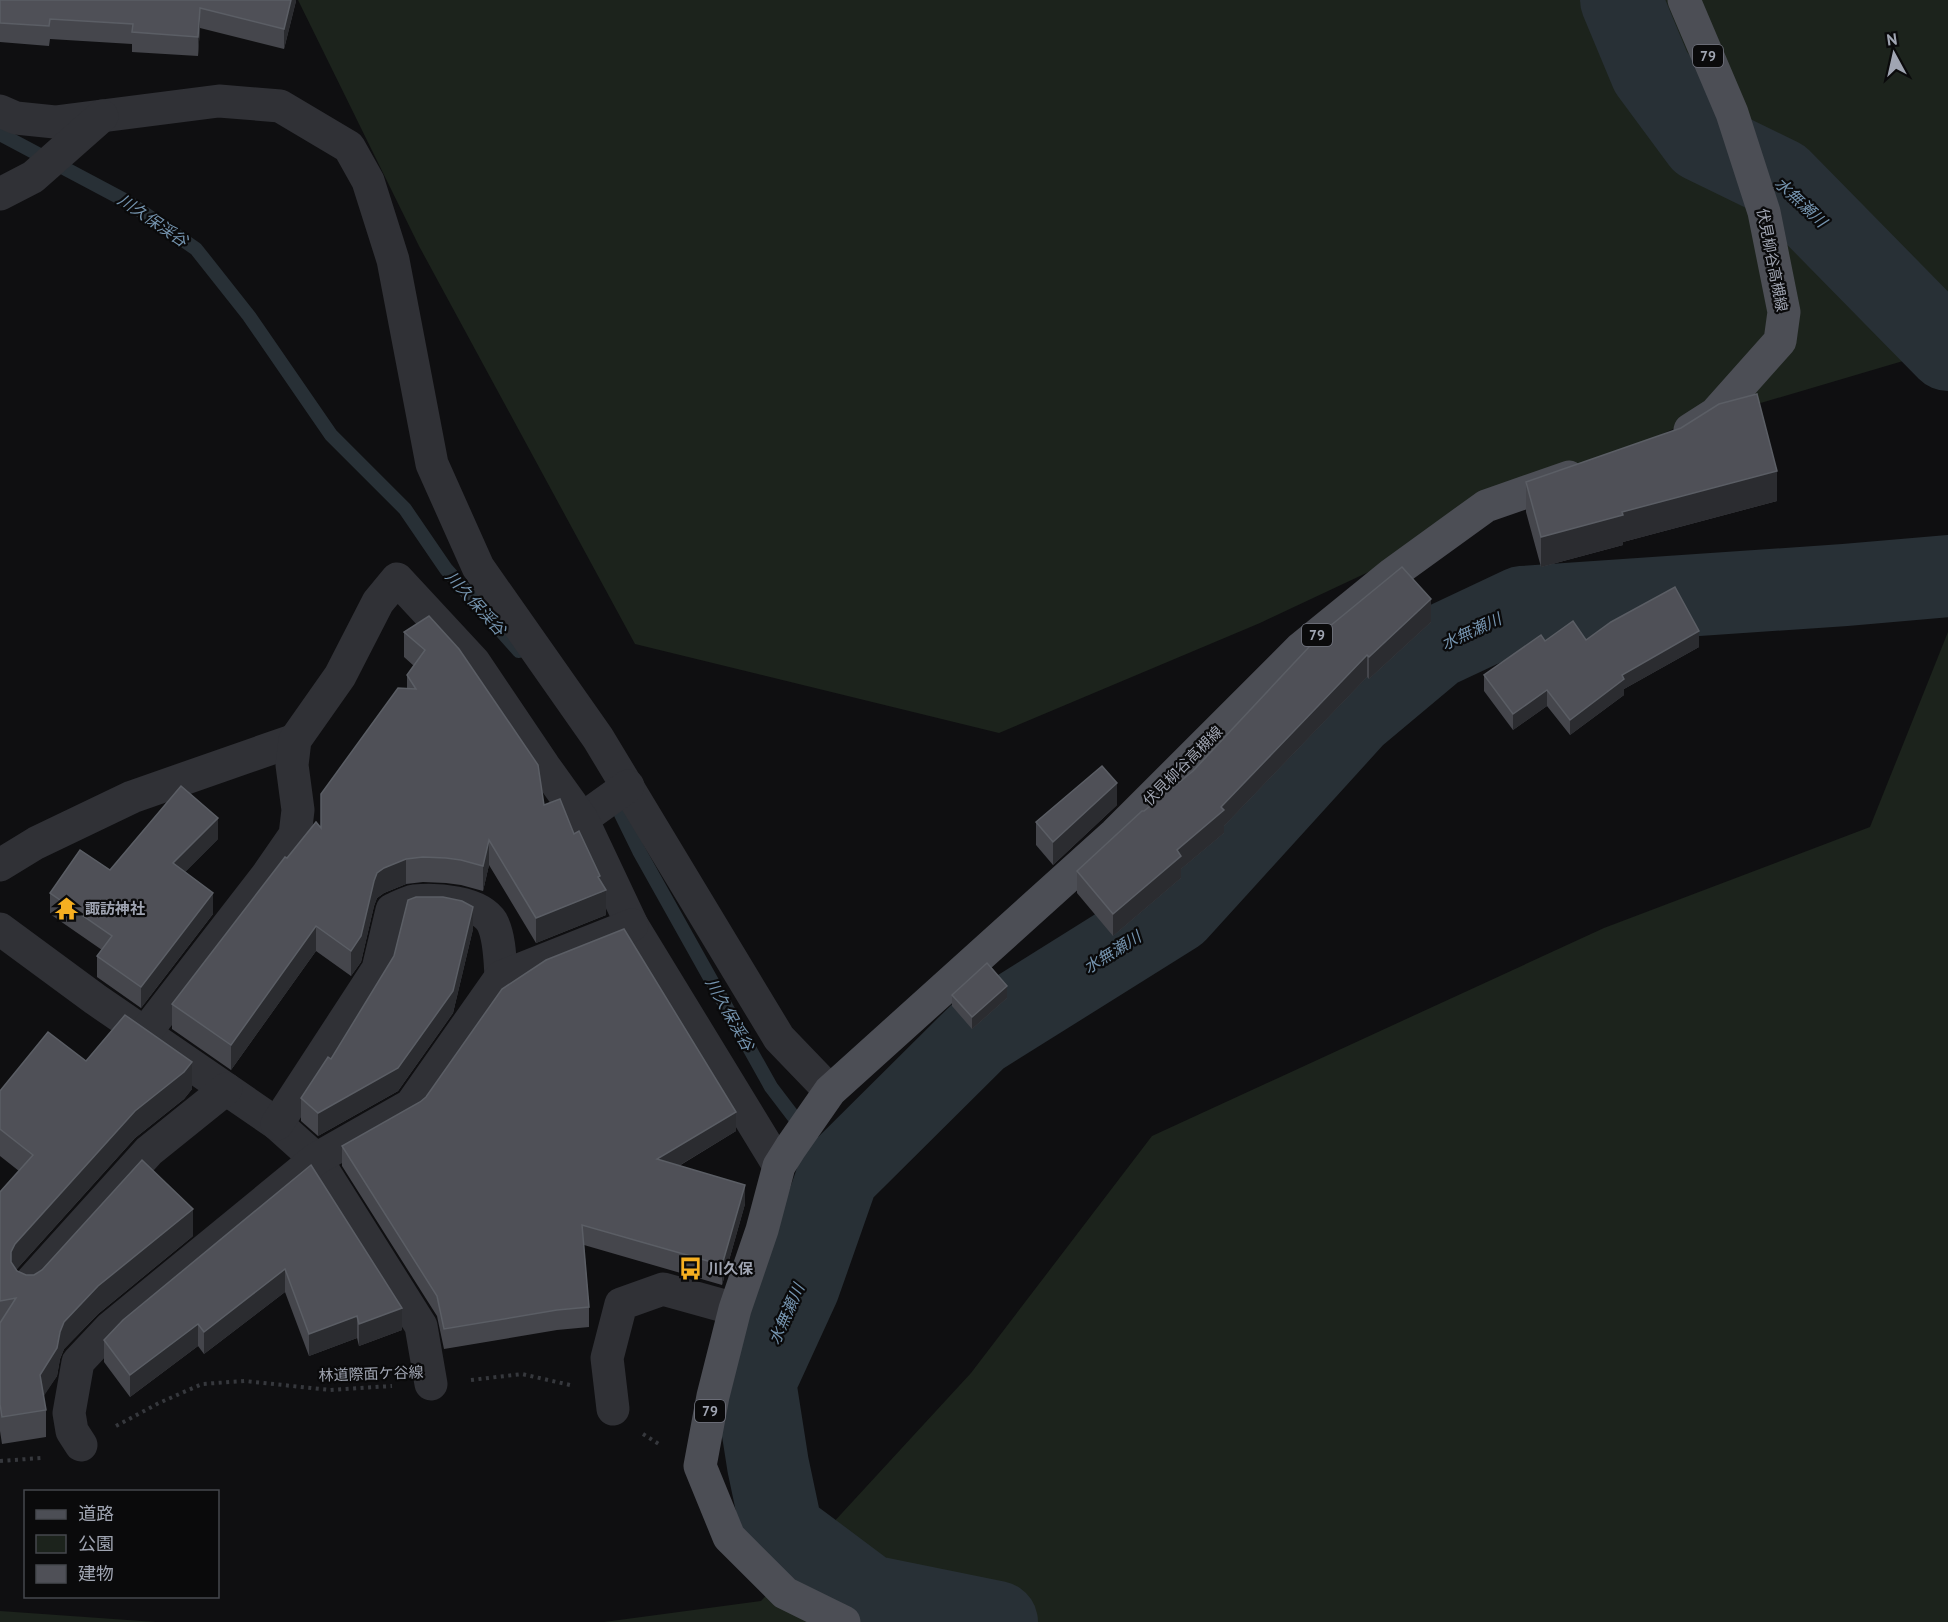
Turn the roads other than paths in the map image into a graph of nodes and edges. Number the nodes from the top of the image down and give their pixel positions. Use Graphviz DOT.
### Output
graph roads {
  1 [pos="1684,0"];
  2 [pos="0,111"];
  3 [pos="102,116"];
  4 [pos="0,195"];
  5 [pos="1661,444"];
  6 [pos="1596,468"];
  7 [pos="295,740"];
  8 [pos="627,786"];
  9 [pos="582,819"];
  10 [pos="0,865"];
  11 [pos="632,925"];
  12 [pos="0,929"];
  13 [pos="501,977"];
  14 [pos="145,1034"];
  15 [pos="226,1089"];
  16 [pos="824,1099"];
  17 [pos="277,1124"];
  18 [pos="785,1157"];
  19 [pos="316,1159"];
  20 [pos="29,1284"];
  21 [pos="735,1309"];
  22 [pos="431,1384"];
  23 [pos="613,1409"];
  24 [pos="81,1445"];
  25 [pos="844,1622"];
  1 -- 5 [label="main road, 伏見柳谷高槻線 / 79"];
  2 -- 3 [label="street"];
  3 -- 4 [label="street"];
  3 -- 8 [label="street"];
  6 -- 16 [label="main road, 伏見柳谷高槻線 / 79"];
  7 -- 9 [label="street"];
  7 -- 10 [label="street"];
  7 -- 14 [label="street"];
  8 -- 9 [label="street"];
  8 -- 16 [label="street"];
  9 -- 11 [label="street"];
  11 -- 13 [label="street"];
  11 -- 18 [label="street"];
  12 -- 14 [label="street"];
  13 -- 17 [label="street"];
  13 -- 19 [label="street"];
  14 -- 15 [label="street"];
  15 -- 17 [label="street"];
  15 -- 20 [label="street"];
  16 -- 18 [label="main road, 伏見柳谷高槻線 / 79"];
  17 -- 19 [label="street"];
  18 -- 21 [label="main road, 伏見柳谷高槻線 / 79"];
  19 -- 22 [label="street"];
  19 -- 24 [label="street"];
  21 -- 23 [label="street"];
  21 -- 25 [label="main road, 伏見柳谷高槻線 / 79"];
}
